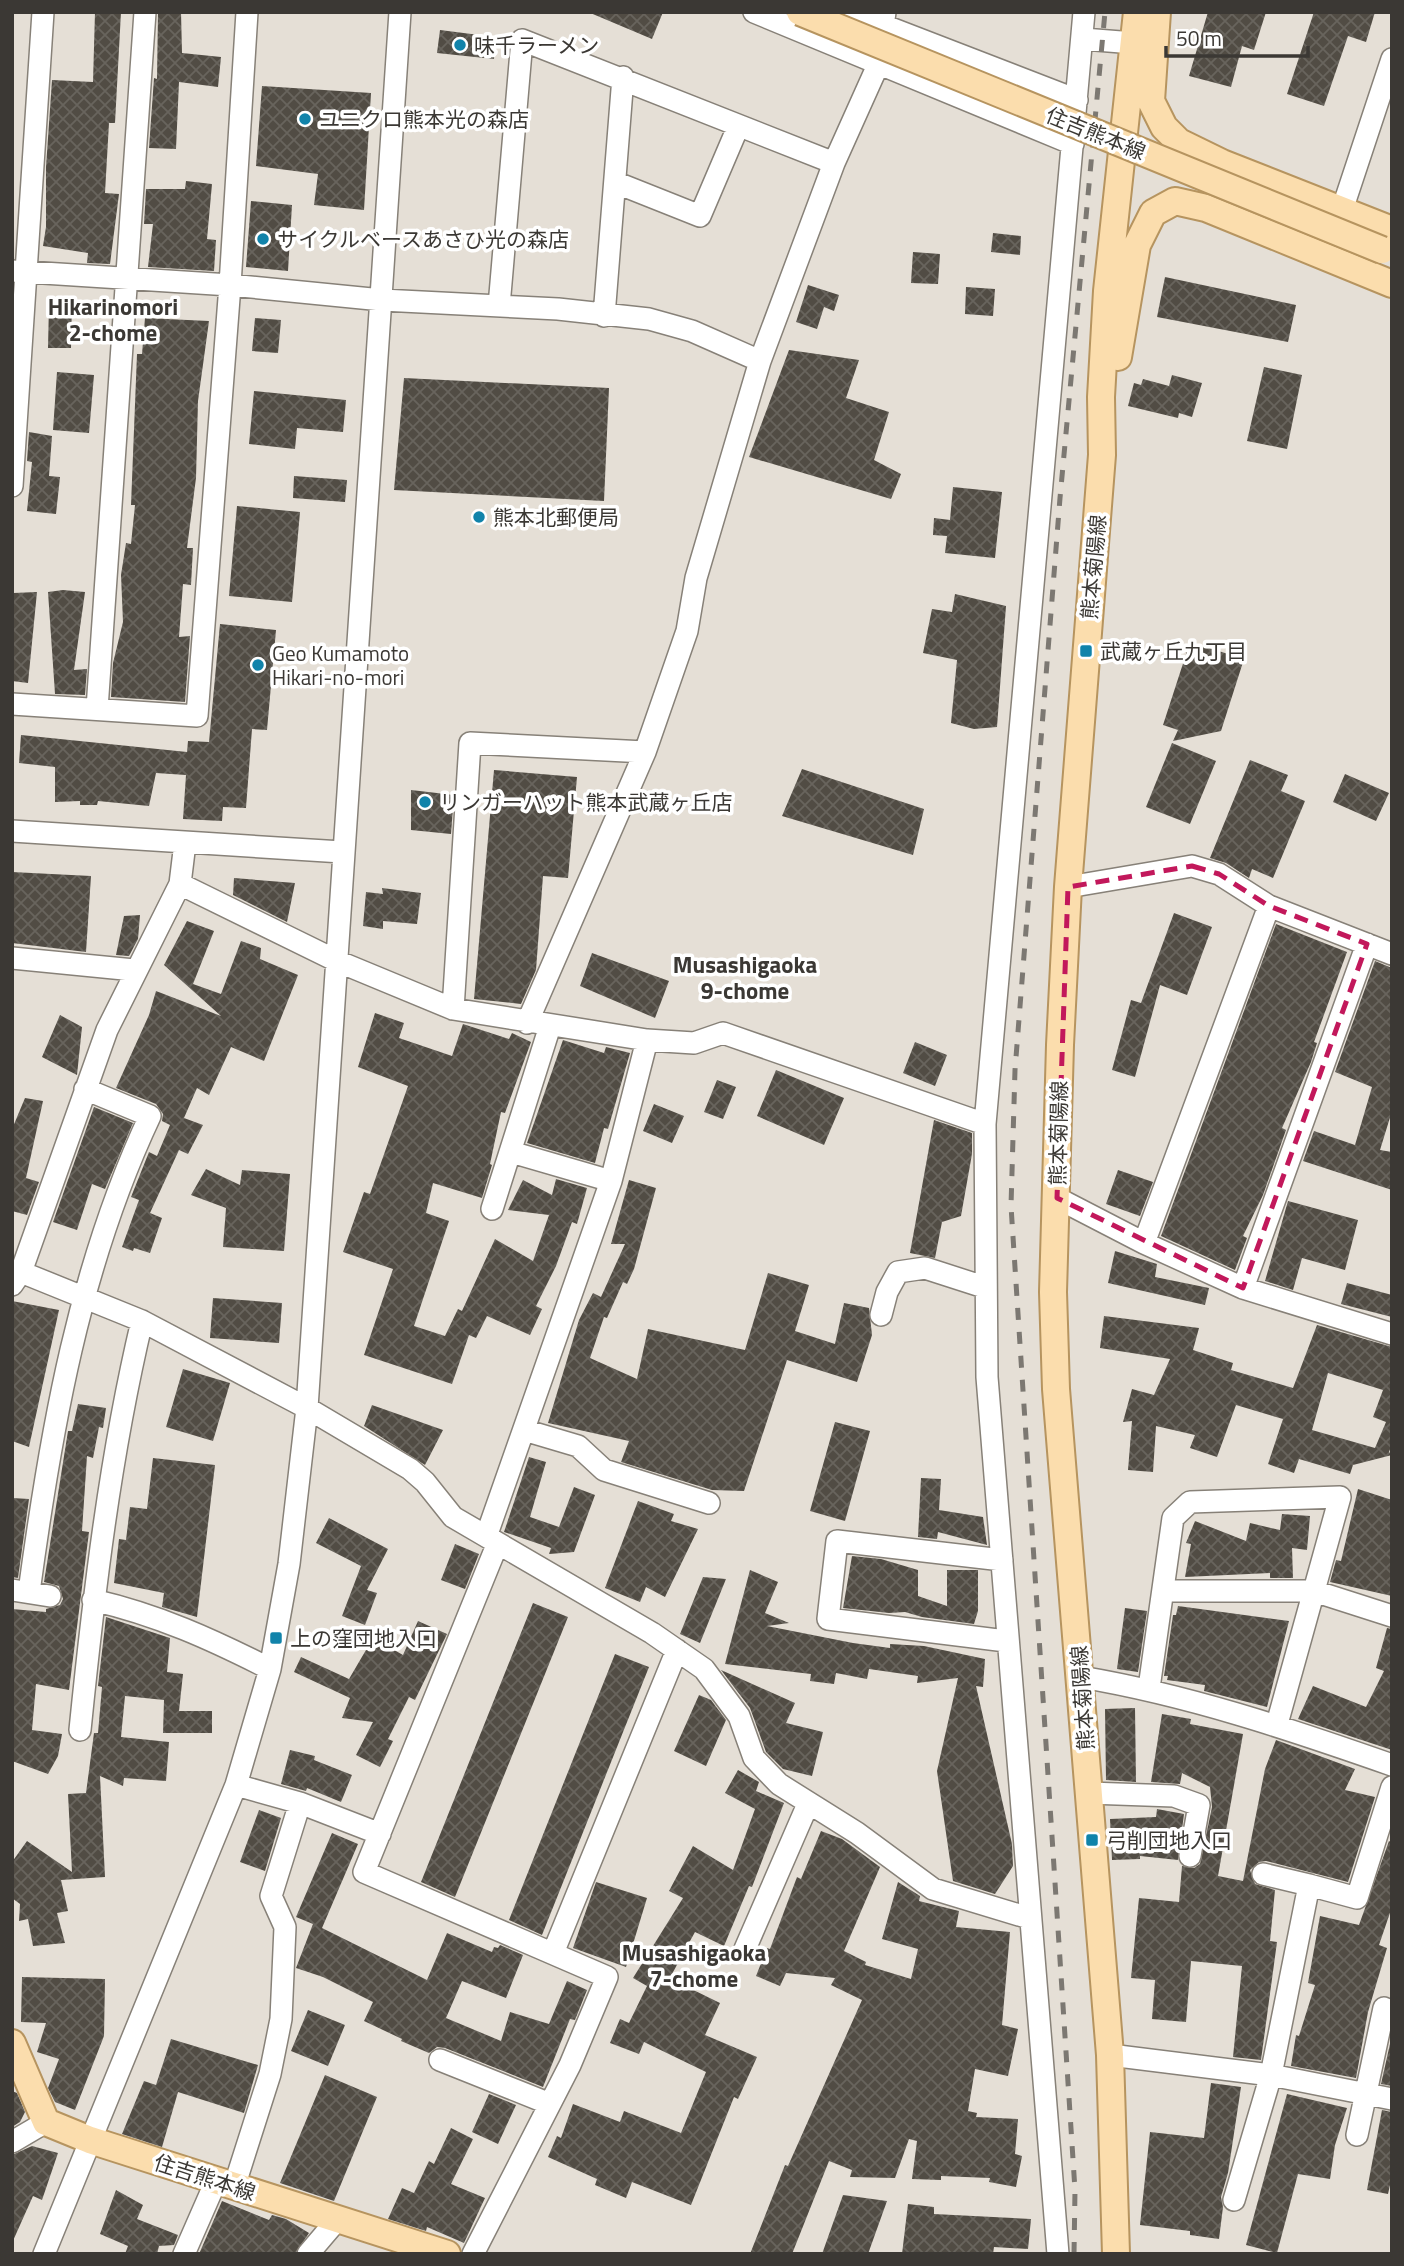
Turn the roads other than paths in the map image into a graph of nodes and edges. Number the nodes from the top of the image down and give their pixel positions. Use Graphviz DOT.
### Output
graph roads {
  1 [pos="43,12"];
  2 [pos="145,12"];
  3 [pos="247,12"];
  4 [pos="400,12"];
  5 [pos="754,12"];
  6 [pos="800,12"];
  7 [pos="849,12"];
  8 [pos="1084,12"];
  9 [pos="1137,12"];
  10 [pos="1157,12"];
  11 [pos="884,19"];
  12 [pos="1083,39"];
  13 [pos="1134,43"];
  14 [pos="1392,59"];
  15 [pos="878,65"];
  16 [pos="622,78"];
  17 [pos="1077,100"];
  18 [pos="1382,120"];
  19 [pos="738,127"];
  20 [pos="1073,144"];
  21 [pos="834,163"];
  22 [pos="617,183"];
  23 [pos="1342,210"];
  24 [pos="1389,245"];
  25 [pos="19,272"];
  26 [pos="128,278"];
  27 [pos="1392,284"];
  28 [pos="230,285"];
  29 [pos="382,300"];
  30 [pos="499,306"];
  31 [pos="604,316"];
  32 [pos="760,361"];
  33 [pos="1102,455"];
  34 [pos="12,486"];
  35 [pos="12,704"];
  36 [pos="97,709"];
  37 [pos="645,752"];
  38 [pos="12,831"];
  39 [pos="185,843"];
  40 [pos="342,852"];
  41 [pos="180,884"];
  42 [pos="1068,887"];
  43 [pos="1269,906"];
  44 [pos="1367,944"];
  45 [pos="1392,954"];
  46 [pos="12,958"];
  47 [pos="337,961"];
  48 [pos="134,970"];
  49 [pos="453,1009"];
  50 [pos="527,1023"];
  51 [pos="550,1026"];
  52 [pos="648,1040"];
  53 [pos="85,1088"];
  54 [pos="985,1124"];
  55 [pos="511,1152"];
  56 [pos="611,1181"];
  57 [pos="1057,1198"];
  58 [pos="492,1209"];
  59 [pos="1144,1243"];
  60 [pos="17,1279"];
  61 [pos="984,1287"];
  62 [pos="1243,1288"];
  63 [pos="84,1297"];
  64 [pos="881,1315"];
  65 [pos="142,1321"];
  66 [pos="1392,1334"];
  67 [pos="307,1408"];
  68 [pos="524,1430"];
  69 [pos="709,1503"];
  70 [pos="492,1539"];
  71 [pos="1002,1560"];
  72 [pos="1165,1591"];
  73 [pos="1314,1591"];
  74 [pos="31,1593"];
  75 [pos="93,1600"];
  76 [pos="1392,1616"];
  77 [pos="1006,1641"];
  78 [pos="677,1650"];
  79 [pos="270,1669"];
  80 [pos="1081,1677"];
  81 [pos="1149,1688"];
  82 [pos="1277,1724"];
  83 [pos="80,1730"];
  84 [pos="1392,1765"];
  85 [pos="236,1785"];
  86 [pos="1392,1787"];
  87 [pos="1089,1793"];
  88 [pos="300,1803"];
  89 [pos="808,1804"];
  90 [pos="380,1834"];
  91 [pos="1190,1856"];
  92 [pos="1263,1874"];
  93 [pos="1309,1885"];
  94 [pos="1029,1918"];
  95 [pos="745,1950"];
  96 [pos="553,1953"];
  97 [pos="1384,2008"];
  98 [pos="12,2043"];
  99 [pos="1110,2055"];
  100 [pos="440,2060"];
  101 [pos="1271,2075"];
  102 [pos="1366,2094"];
  103 [pos="1392,2099"];
  104 [pos="550,2104"];
  105 [pos="46,2122"];
  106 [pos="1357,2134"];
  107 [pos="90,2140"];
  108 [pos="12,2142"];
  109 [pos="225,2184"];
  110 [pos="1234,2200"];
  111 [pos="337,2220"];
  112 [pos="44,2254"];
  113 [pos="184,2254"];
  114 [pos="308,2254"];
  115 [pos="447,2254"];
  116 [pos="473,2254"];
  117 [pos="1058,2254"];
  118 [pos="1116,2254"];
  1 -- 25 [label="street"];
  2 -- 26 [label="street"];
  3 -- 28 [label="street"];
  4 -- 29 [label="street"];
  5 -- 15 [label="street"];
  6 -- 24 [label="main road, 住吉熊本線, bridge"];
  7 -- 11 [label="street"];
  8 -- 12 [label="street"];
  9 -- 13 [label="main road, 熊本菊陽線"];
  10 -- 23 [label="main road"];
  11 -- 15 [label="street"];
  11 -- 17 [label="street"];
  12 -- 13 [label="street"];
  12 -- 17 [label="street"];
  13 -- 33 [label="main road, 熊本菊陽線"];
  14 -- 18 [label="street"];
  15 -- 20 [label="street"];
  15 -- 21 [label="street"];
  16 -- 19 [label="street"];
  16 -- 22 [label="street"];
  16 -- 30 [label="street"];
  17 -- 20 [label="street"];
  18 -- 23 [label="street"];
  19 -- 21 [label="street"];
  19 -- 22 [label="street"];
  20 -- 54 [label="street"];
  21 -- 32 [label="street"];
  22 -- 31 [label="street"];
  23 -- 24 [label="main road"];
  25 -- 26 [label="street"];
  25 -- 34 [label="street"];
  26 -- 28 [label="street"];
  26 -- 36 [label="street"];
  27 -- 33 [label="main road"];
  28 -- 29 [label="street"];
  28 -- 36 [label="street"];
  29 -- 30 [label="street"];
  29 -- 40 [label="street"];
  30 -- 31 [label="street"];
  31 -- 32 [label="street"];
  32 -- 37 [label="street"];
  33 -- 42 [label="main road, 熊本菊陽線"];
  35 -- 36 [label="street"];
  37 -- 49 [label="street"];
  37 -- 50 [label="street"];
  38 -- 39 [label="street"];
  39 -- 40 [label="street"];
  39 -- 41 [label="street"];
  40 -- 47 [label="street"];
  41 -- 47 [label="street"];
  41 -- 48 [label="street"];
  42 -- 43 [label="street"];
  42 -- 57 [label="main road, 熊本菊陽線"];
  43 -- 44 [label="street"];
  43 -- 59 [label="street"];
  44 -- 45 [label="street"];
  44 -- 62 [label="street"];
  46 -- 48 [label="street"];
  47 -- 49 [label="street"];
  47 -- 67 [label="street"];
  48 -- 53 [label="street"];
  49 -- 50 [label="street"];
  50 -- 51 [label="street"];
  51 -- 52 [label="street"];
  51 -- 55 [label="street"];
  52 -- 54 [label="street"];
  52 -- 56 [label="street"];
  53 -- 60 [label="street"];
  53 -- 63 [label="street"];
  54 -- 61 [label="street"];
  55 -- 56 [label="street"];
  55 -- 58 [label="street"];
  56 -- 68 [label="street"];
  57 -- 59 [label="street"];
  57 -- 80 [label="main road, 熊本菊陽線"];
  59 -- 62 [label="street"];
  60 -- 63 [label="street"];
  61 -- 64 [label="street"];
  61 -- 71 [label="street"];
  62 -- 66 [label="street"];
  63 -- 65 [label="street"];
  63 -- 74 [label="street"];
  65 -- 67 [label="street"];
  65 -- 75 [label="street"];
  67 -- 70 [label="street"];
  67 -- 79 [label="street"];
  68 -- 69 [label="street"];
  68 -- 70 [label="street"];
  70 -- 78 [label="street"];
  70 -- 90 [label="street"];
  71 -- 77 [label="street"];
  71 -- 77 [label="street"];
  72 -- 73 [label="street"];
  72 -- 73 [label="street"];
  72 -- 81 [label="street"];
  73 -- 76 [label="street"];
  73 -- 82 [label="street"];
  75 -- 79 [label="street"];
  75 -- 83 [label="street"];
  77 -- 94 [label="street"];
  78 -- 89 [label="street"];
  78 -- 96 [label="street"];
  79 -- 85 [label="street"];
  80 -- 81 [label="street"];
  80 -- 87 [label="main road, 熊本菊陽線"];
  81 -- 82 [label="street"];
  82 -- 84 [label="street"];
  85 -- 88 [label="street"];
  85 -- 107 [label="street"];
  86 -- 93 [label="street"];
  87 -- 91 [label="street"];
  87 -- 99 [label="main road, 熊本菊陽線"];
  88 -- 90 [label="street"];
  88 -- 109 [label="street"];
  89 -- 94 [label="street"];
  89 -- 95 [label="street"];
  90 -- 96 [label="street"];
  92 -- 93 [label="street"];
  93 -- 101 [label="street"];
  94 -- 117 [label="street"];
  96 -- 104 [label="street"];
  97 -- 102 [label="street"];
  98 -- 105 [label="main road"];
  99 -- 101 [label="street"];
  99 -- 118 [label="main road, 熊本菊陽線"];
  100 -- 104 [label="street"];
  101 -- 102 [label="street"];
  101 -- 110 [label="street"];
  102 -- 103 [label="street"];
  102 -- 106 [label="street"];
  104 -- 116 [label="street"];
  105 -- 107 [label="main road, 住吉熊本線"];
  105 -- 108 [label="street"];
  107 -- 109 [label="main road, 住吉熊本線"];
  107 -- 112 [label="street"];
  109 -- 111 [label="main road, 住吉熊本線"];
  109 -- 113 [label="street"];
  111 -- 114 [label="street"];
  111 -- 115 [label="main road, 住吉熊本線"];
}
